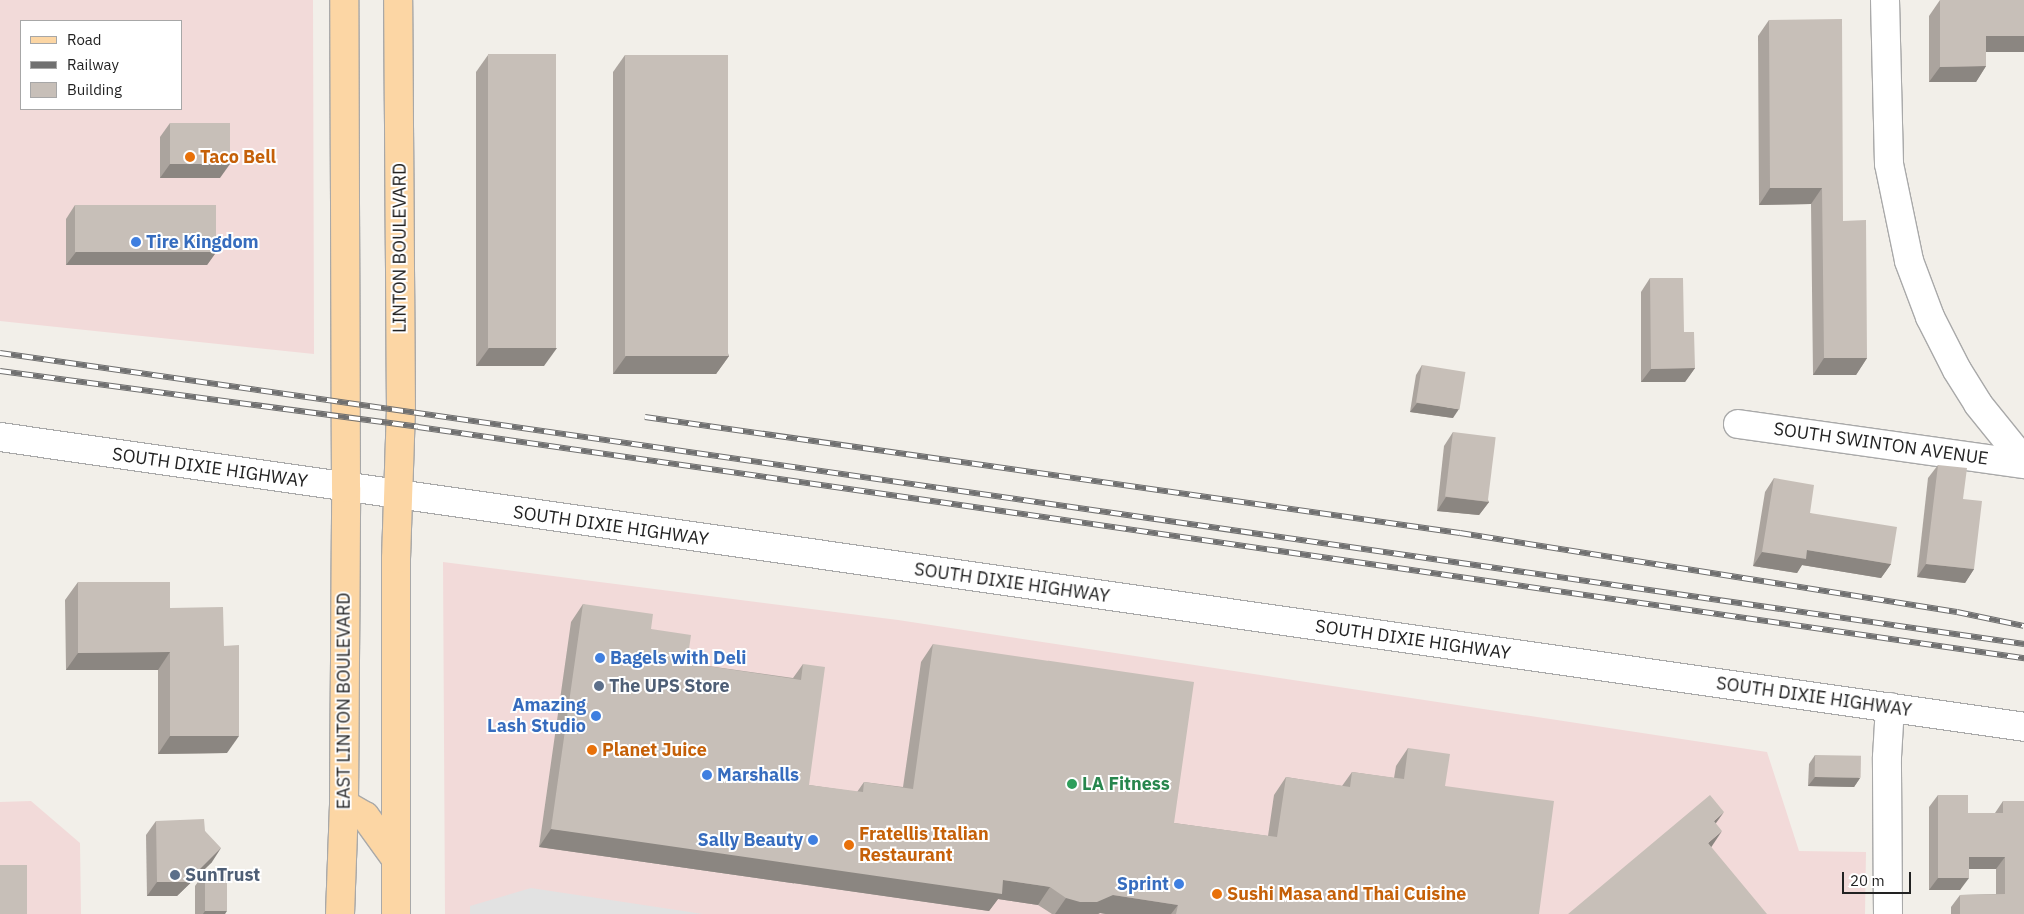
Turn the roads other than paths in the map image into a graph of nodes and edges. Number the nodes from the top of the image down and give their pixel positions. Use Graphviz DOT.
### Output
graph roads {
  1 [pos="344,0"];
  2 [pos="398,0"];
  3 [pos="1885,0"];
  4 [pos="1738,424"];
  5 [pos="0,437"];
  6 [pos="2024,462"];
  7 [pos="346,488"];
  8 [pos="398,496"];
  9 [pos="1890,707"];
  10 [pos="2024,727"];
  11 [pos="344,804"];
  12 [pos="396,859"];
  13 [pos="340,914"];
  14 [pos="396,914"];
  15 [pos="1888,914"];
  1 -- 7 [label="main road"];
  2 -- 8 [label="main road, LINTON BOULEVARD"];
  3 -- 6 [label="street, SOUTH SWINTON AVENUE"];
  4 -- 6 [label="street, SOUTH SWINTON AVENUE"];
  5 -- 7 [label="street, SOUTH DIXIE HIGHWAY"];
  7 -- 8 [label="street, SOUTH DIXIE HIGHWAY"];
  7 -- 11 [label="main road, EAST LINTON BOULEVARD"];
  8 -- 9 [label="street, SOUTH DIXIE HIGHWAY"];
  8 -- 12 [label="main road"];
  9 -- 10 [label="street, SOUTH DIXIE HIGHWAY"];
  9 -- 15 [label="street"];
  11 -- 12 [label="main road"];
  11 -- 13 [label="main road, EAST LINTON BOULEVARD"];
  12 -- 14 [label="main road"];
}
